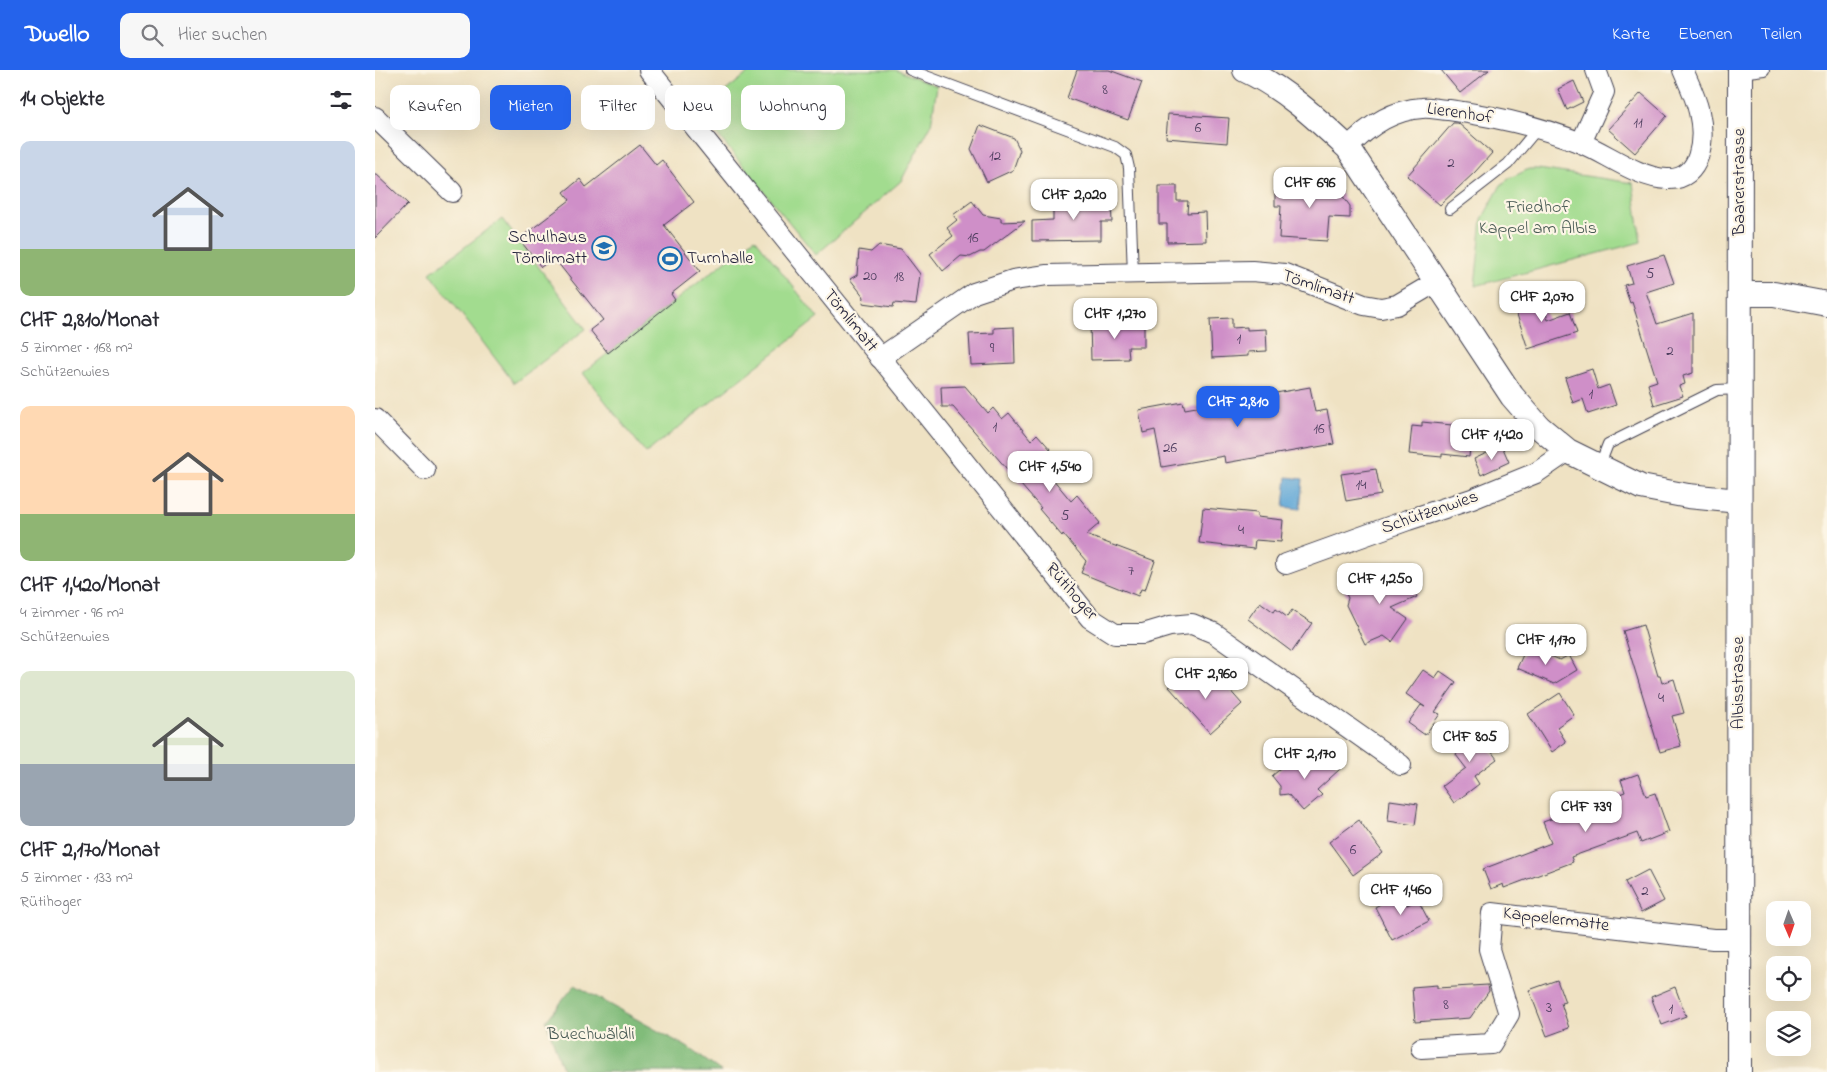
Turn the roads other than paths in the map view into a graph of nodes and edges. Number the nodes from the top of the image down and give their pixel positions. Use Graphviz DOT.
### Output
graph roads {
  1 [pos="649,70"];
  2 [pos="910,70"];
  3 [pos="1245,70"];
  4 [pos="1596,70"];
  5 [pos="1683,70"];
  6 [pos="1764,70"];
  7 [pos="1740,72"];
  8 [pos="375,117"];
  9 [pos="1538,128"];
  10 [pos="1581,143"];
  11 [pos="1347,148"];
  12 [pos="452,192"];
  13 [pos="1450,209"];
  14 [pos="1133,274"];
  15 [pos="1436,282"];
  16 [pos="1740,294"];
  17 [pos="1827,304"];
  18 [pos="880,358"];
  19 [pos="1741,389"];
  20 [pos="375,418"];
  21 [pos="1569,451"];
  22 [pos="1599,467"];
  23 [pos="425,470"];
  24 [pos="1739,501"];
  25 [pos="1287,564"];
  26 [pos="1401,765"];
  27 [pos="1739,939"];
  28 [pos="1421,1048"];
  29 [pos="1739,1072"];
  1 -- 18 [label="street, Tömlimatt"];
  2 -- 14 [label="lane"];
  3 -- 11 [label="street"];
  4 -- 10 [label="street"];
  5 -- 10 [label="street, Lierenhof"];
  6 -- 7 [label="lane"];
  7 -- 16 [label="street, Baarerstrasse"];
  8 -- 12 [label="street"];
  9 -- 10 [label="street, Lierenhof"];
  9 -- 11 [label="street, Lierenhof"];
  9 -- 13 [label="lane"];
  11 -- 15 [label="street"];
  14 -- 15 [label="street, Tömlimatt"];
  14 -- 18 [label="street, Tömlimatt"];
  15 -- 21 [label="street"];
  16 -- 17 [label="street"];
  16 -- 19 [label="street, Albisstrasse"];
  18 -- 26 [label="street, Rütihoger"];
  19 -- 22 [label="lane"];
  19 -- 24 [label="street, Albisstrasse"];
  20 -- 23 [label="street"];
  21 -- 22 [label="street"];
  21 -- 25 [label="street, Schützenwies"];
  22 -- 24 [label="street"];
  24 -- 27 [label="street, Albisstrasse"];
  27 -- 28 [label="street, Kappelermatte"];
  27 -- 29 [label="street, Albisstrasse"];
}
